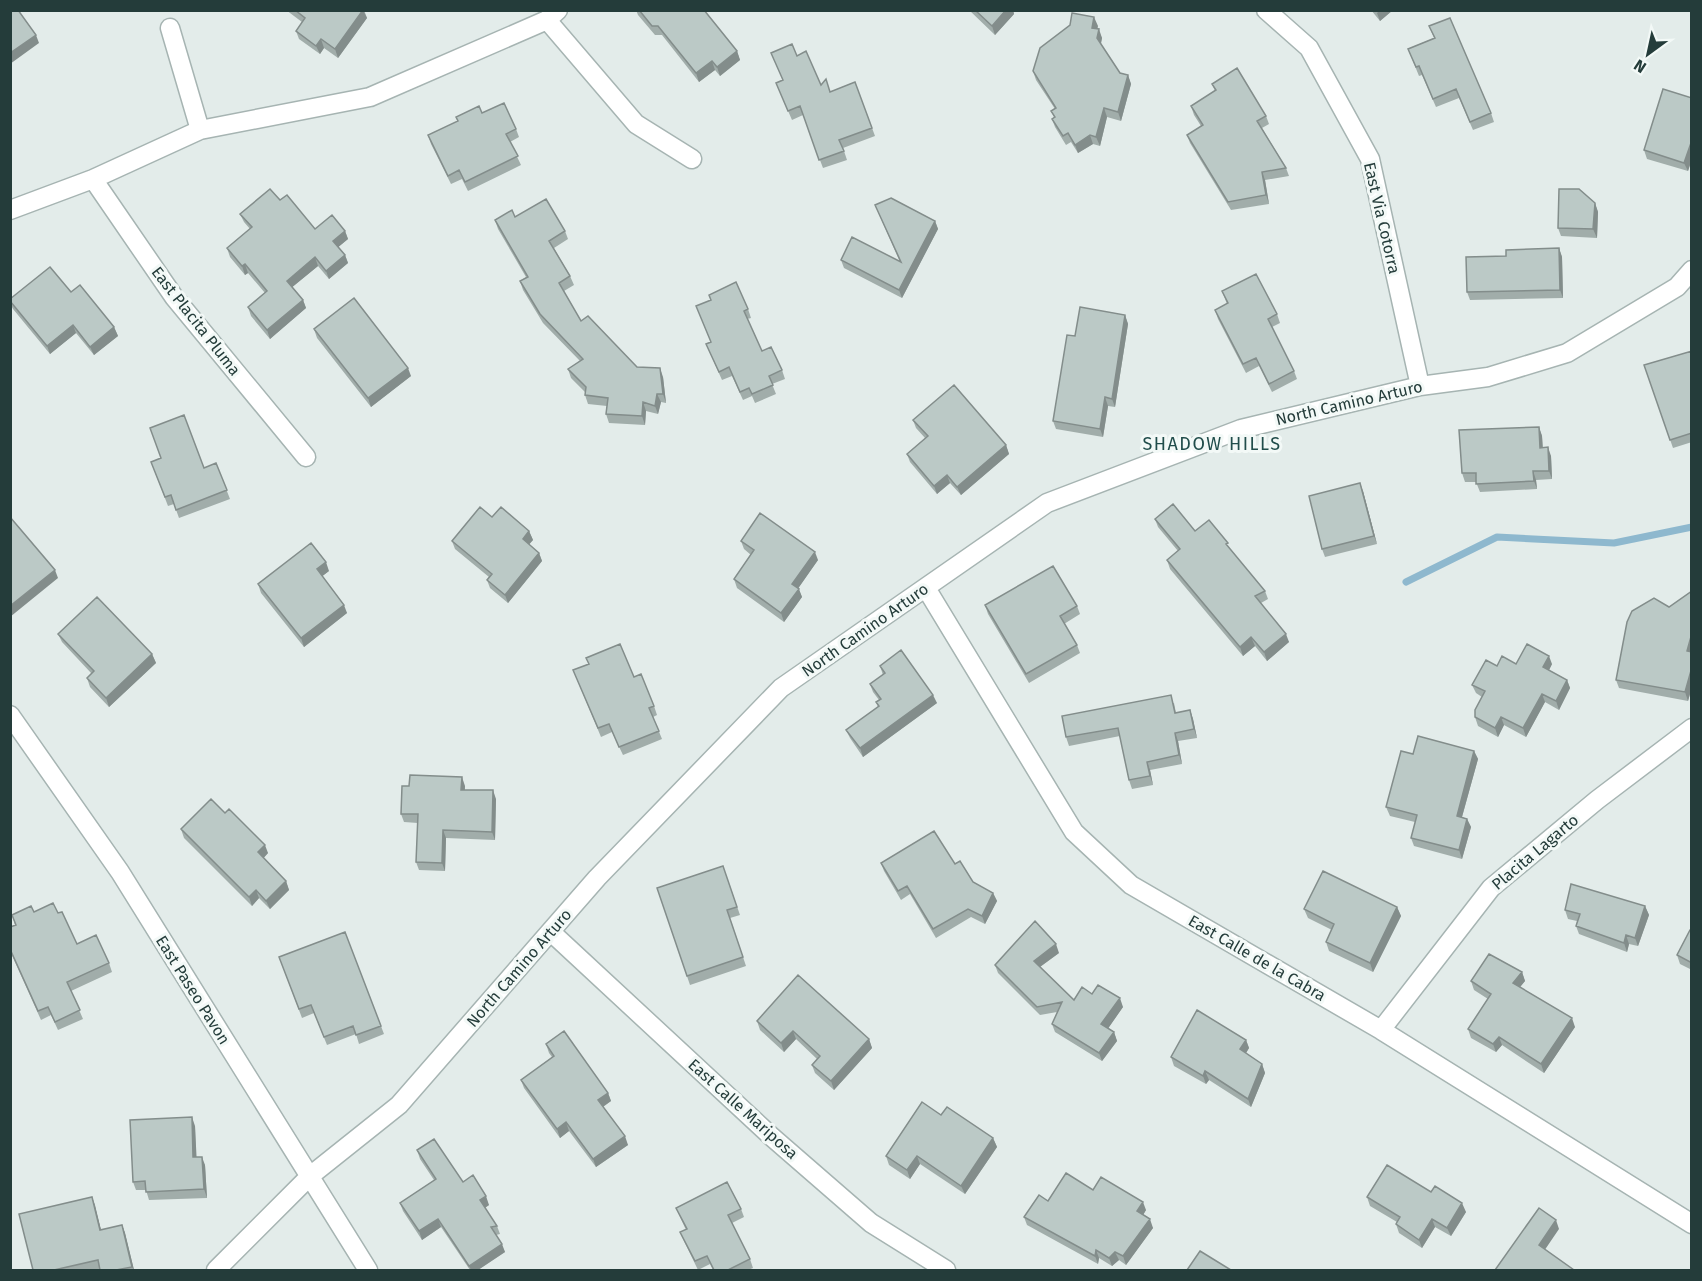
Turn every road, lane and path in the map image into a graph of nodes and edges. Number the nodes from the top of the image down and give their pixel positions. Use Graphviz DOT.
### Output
graph roads {
  1 [pos="1266,10"];
  2 [pos="553,15"];
  3 [pos="170,27"];
  4 [pos="200,130"];
  5 [pos="692,159"];
  6 [pos="93,179"];
  7 [pos="10,210"];
  8 [pos="1692,270"];
  9 [pos="1420,386"];
  10 [pos="306,457"];
  11 [pos="926,588"];
  12 [pos="10,715"];
  13 [pos="1692,728"];
  14 [pos="551,932"];
  15 [pos="1381,1030"];
  16 [pos="310,1176"];
  17 [pos="1692,1224"];
  18 [pos="216,1270"];
  19 [pos="368,1270"];
  20 [pos="946,1270"];
  1 -- 9 [label="street, East Via Cotorra"];
  2 -- 4 [label="street"];
  2 -- 5 [label="street"];
  3 -- 4 [label="street"];
  4 -- 6 [label="street"];
  6 -- 7 [label="street"];
  6 -- 10 [label="street, East Placita Pluma"];
  8 -- 9 [label="street, North Camino Arturo"];
  9 -- 11 [label="street, North Camino Arturo"];
  11 -- 14 [label="street, North Camino Arturo"];
  11 -- 15 [label="street, East Calle de la Cabra"];
  12 -- 16 [label="street, East Paseo Pavon"];
  13 -- 15 [label="street, Placita Lagarto"];
  14 -- 16 [label="street, North Camino Arturo"];
  14 -- 20 [label="street, East Calle Mariposa"];
  15 -- 17 [label="street, East Calle de la Cabra"];
  16 -- 18 [label="street, North Camino Arturo"];
  16 -- 19 [label="street, East Paseo Pavon"];
}
